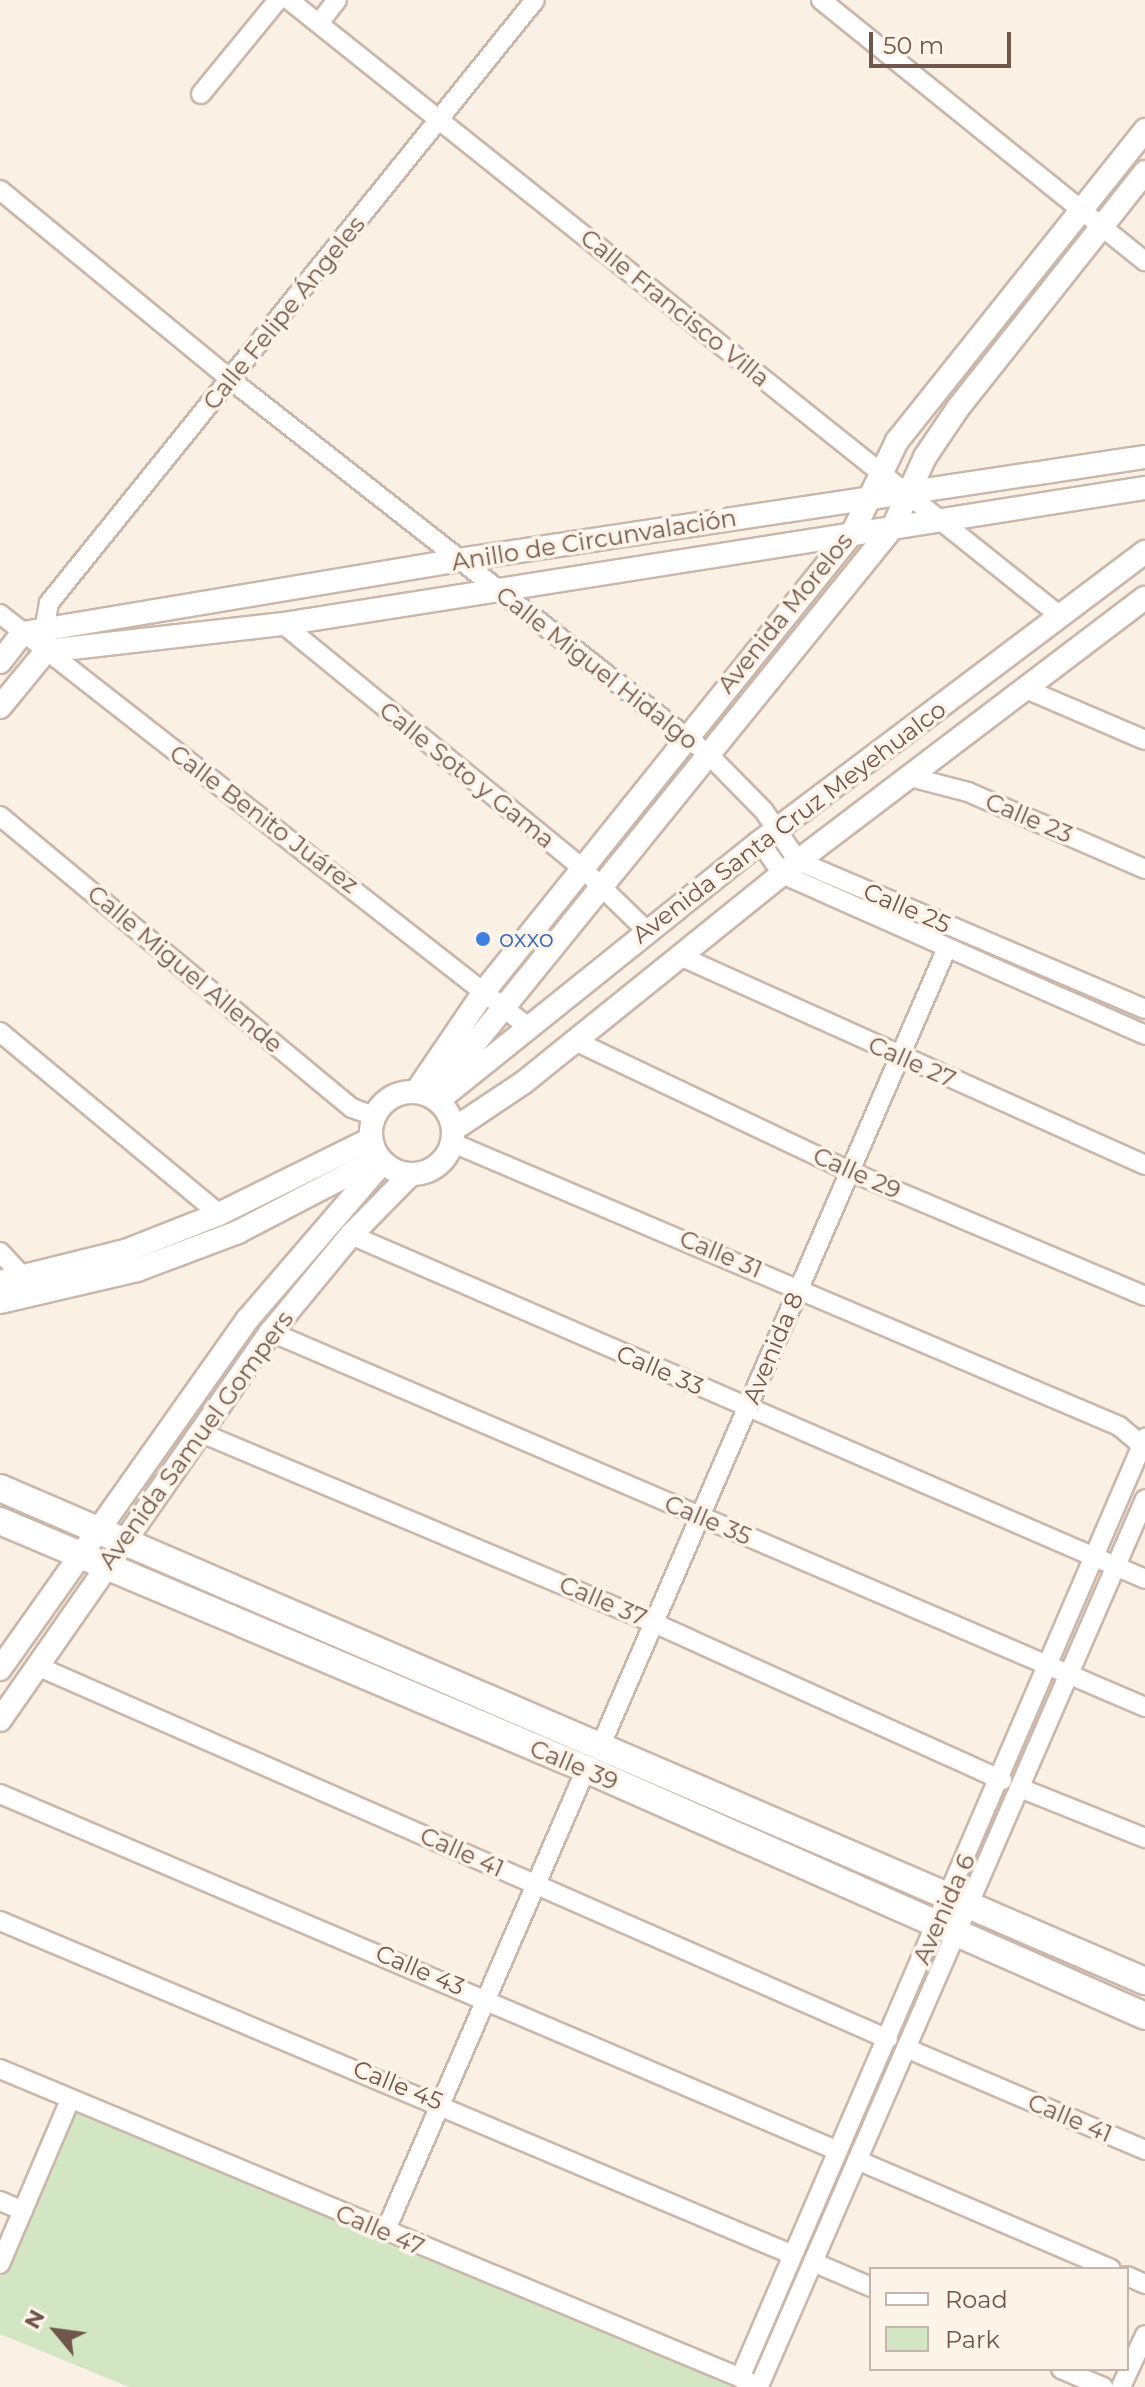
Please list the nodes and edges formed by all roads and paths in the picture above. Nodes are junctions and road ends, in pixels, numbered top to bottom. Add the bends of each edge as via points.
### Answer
1 (278, 0) edge
2 (289, 0) edge
3 (337, 0) edge
4 (535, 0) edge
5 (821, 0) edge
6 (319, 23) junction
7 (201, 94) dead end
8 (439, 119) junction
9 (1145, 130) edge
10 (1145, 172) edge
11 (0, 190) edge
12 (1082, 210) junction
13 (1103, 227) junction
14 (1145, 261) edge
15 (231, 380) junction
16 (1145, 457) edge
17 (879, 471) junction
18 (1145, 488) edge
19 (908, 494) junction
20 (868, 499) junction
21 (946, 522) junction
22 (893, 527) junction
23 (853, 532) junction
24 (1145, 552) edge
25 (459, 560) junction
26 (492, 587) junction
27 (1139, 609) edge
28 (0, 614) edge
29 (1060, 616) junction
30 (283, 624) junction
31 (38, 639) junction
32 (0, 662) edge
33 (1026, 689) junction
34 (0, 707) edge
35 (686, 736) junction
36 (1145, 740) edge
37 (709, 755) junction
38 (910, 777) junction
39 (0, 816) edge
40 (768, 836) junction
41 (790, 867) junction
42 (582, 868) junction
43 (1145, 869) edge
44 (604, 889) junction
45 (647, 931) junction
46 (947, 948) junction
47 (680, 956) junction
48 (486, 989) junction
49 (505, 1004) junction
50 (1145, 1009) edge
51 (527, 1026) junction
52 (0, 1032) edge
53 (1145, 1035) edge
54 (573, 1040) junction
55 (900, 1057) junction
56 (429, 1096) junction
57 (374, 1116) junction
58 (453, 1136) junction
59 (377, 1153) junction
60 (1145, 1165) edge
61 (849, 1171) junction
62 (410, 1175) junction
63 (219, 1214) junction
64 (351, 1235) junction
65 (0, 1252) edge
66 (24, 1278) junction
67 (0, 1282) edge
68 (799, 1287) junction
69 (1145, 1296) edge
70 (0, 1302) edge
71 (271, 1332) junction
72 (747, 1407) junction
73 (199, 1432) junction
74 (1144, 1440) edge
75 (0, 1488) edge
76 (1145, 1499) edge
77 (700, 1516) junction
78 (0, 1521) edge
79 (96, 1531) junction
80 (121, 1541) junction
81 (79, 1554) junction
82 (1095, 1556) junction
83 (105, 1566) junction
84 (1116, 1566) junction
85 (1145, 1579) edge
86 (654, 1623) junction
87 (37, 1666) junction
88 (1049, 1667) junction
89 (0, 1669) edge
90 (1069, 1676) junction
91 (1145, 1707) edge
92 (0, 1720) edge
93 (600, 1747) junction
94 (586, 1769) junction
95 (1002, 1780) junction
96 (1020, 1788) junction
97 (0, 1794) edge
98 (1145, 1838) edge
99 (535, 1884) junction
100 (959, 1901) junction
101 (0, 1921) edge
102 (946, 1930) junction
103 (1145, 1981) edge
104 (486, 1997) junction
105 (1145, 2016) edge
106 (888, 2039) junction
107 (906, 2048) junction
108 (0, 2069) edge
109 (70, 2100) junction
110 (441, 2103) junction
111 (1145, 2150) edge
112 (838, 2151) junction
113 (857, 2160) junction
114 (0, 2201) edge
115 (23, 2211) junction
116 (385, 2232) junction
117 (793, 2255) junction
118 (813, 2262) junction
119 (0, 2264) edge
120 (1106, 2267) edge
121 (869, 2286) edge
122 (1145, 2335) edge
123 (1129, 2370) edge
124 (1066, 2371) edge
125 (740, 2378) junction
126 (761, 2386) edge
127 (1103, 2387) edge

1 - 7 street
2 - 6 street, Calle Francisco Villa
3 - 6 street
4 - 8 street, Calle Felipe Ángeles
5 - 12 street
6 - 8 street, Calle Francisco Villa
8 - 15 street, Calle Felipe Ángeles
8 - 17 street, Calle Francisco Villa
9 - 12 street, Avenida Morelos
10 - 13 street, Avenida Morelos
11 - 15 street, Calle Miguel Hidalgo
12 - 13 street
12 - 17 street, Avenida Morelos via 897,441
13 - 14 street
13 - 19 street, Avenida Morelos via 958,408
15 - 25 street, Calle Miguel Hidalgo
15 - 31 street, Calle Felipe Ángeles via 49,603
16 - 19 street, Anillo de Circunvalación
17 - 19 street, Calle Francisco Villa
17 - 20 street, Avenida Morelos
18 - 21 street, Anillo de Circunvalación
19 - 20 street, Anillo de Circunvalación
19 - 21 street, Calle Francisco Villa
19 - 22 street, Avenida Morelos
20 - 23 street, Avenida Morelos
20 - 25 street, Anillo de Circunvalación
21 - 22 street, Anillo de Circunvalación
21 - 29 street, Calle Francisco Villa
22 - 23 street, Anillo de Circunvalación
22 - 37 street, Avenida Morelos
23 - 26 street, Anillo de Circunvalación
23 - 35 street, Avenida Morelos
24 - 29 street, Avenida Santa Cruz Meyehualco
25 - 26 street, Calle Miguel Hidalgo
25 - 31 street, Anillo de Circunvalación
26 - 30 street, Anillo de Circunvalación
26 - 35 street, Calle Miguel Hidalgo
27 - 33 street, Avenida Santa Cruz Meyehualco
28 - 31 street, Calle Benito Juárez
29 - 40 street, Avenida Santa Cruz Meyehualco
30 - 31 street, Anillo de Circunvalación
30 - 42 street, Calle Soto y Gama
31 - 32 street, Calle Felipe Ángeles
31 - 34 street, Calle Felipe Ángeles
31 - 48 street, Calle Benito Juárez
33 - 36 street
33 - 38 street, Avenida Santa Cruz Meyehualco
35 - 37 street, Calle Miguel Hidalgo
35 - 42 street, Avenida Morelos
37 - 40 street via 764,811
37 - 44 street, Avenida Morelos
38 - 41 street, Avenida Santa Cruz Meyehualco
38 - 43 street, Calle 23 via 968,792
39 - 57 street, Calle Miguel Allende via 352,1108
40 - 41 street
40 - 45 street, Avenida Santa Cruz Meyehualco
41 - 46 street, Calle 25
41 - 47 street, Avenida Santa Cruz Meyehualco
41 - 50 street, Calle 25
42 - 44 street, Calle Soto y Gama
42 - 48 street, Avenida Morelos
44 - 45 street, Calle Soto y Gama
44 - 49 street, Avenida Morelos
45 - 51 street, Avenida Santa Cruz Meyehualco
46 - 53 street, Calle 25
46 - 55 street, Avenida 8
47 - 54 street, Avenida Santa Cruz Meyehualco
47 - 55 street, Calle 27
48 - 49 street, Calle Benito Juárez
48 - 56 street, Avenida Morelos
49 - 51 street, Calle Benito Juárez
49 - 56 street, Avenida Morelos
51 - 56 street, Avenida Santa Cruz Meyehualco
52 - 63 street
54 - 58 street, Avenida Santa Cruz Meyehualco
54 - 61 street, Calle 29
55 - 60 street, Calle 27
55 - 61 street, Avenida 8
56 - 57 street via 399,1094
56 - 58 street
57 - 59 street
58 - 62 street via 444,1160 429,1172
58 - 68 street, Calle 31
59 - 62 street
59 - 63 street
59 - 70 street via 238,1232 137,1270
59 - 79 street, Avenida Samuel Gompers via 247,1320
61 - 68 street, Avenida 8
61 - 69 street, Calle 29
62 - 64 street, Avenida Samuel Gompers
63 - 66 street via 128,1250
64 - 71 street, Avenida Samuel Gompers
64 - 72 street, Calle 33
65 - 66 street
66 - 67 street
68 - 72 street, Avenida 8
68 - 74 street, Calle 31
71 - 73 street, Avenida Samuel Gompers
71 - 77 street, Calle 35
72 - 77 street, Avenida 8
72 - 82 street, Calle 33
73 - 80 street, Avenida Samuel Gompers
73 - 86 street, Calle 37
74 - 82 street, Avenida 6
75 - 79 main road, Calle 39
76 - 84 street, Avenida 6
77 - 86 street, Avenida 8
77 - 88 street, Calle 35
78 - 81 main road, Calle 39
79 - 80 main road, Calle 39
79 - 81 street, Avenida Samuel Gompers
80 - 83 street, Avenida Samuel Gompers
80 - 93 main road, Calle 39
81 - 83 main road, Calle 39
81 - 89 street, Avenida Samuel Gompers
82 - 84 street, Calle 33
82 - 88 street, Avenida 6
83 - 87 street, Avenida Samuel Gompers
83 - 94 main road, Calle 39
84 - 85 street, Calle 33
84 - 90 street, Avenida 6
86 - 93 street, Avenida 8
86 - 95 street, Calle 37
87 - 92 street, Avenida Samuel Gompers
87 - 99 street, Calle 41
88 - 90 street, Calle 35
88 - 95 street, Avenida 6
90 - 91 street, Calle 35
90 - 96 street, Avenida 6
93 - 100 main road, Calle 39
94 - 99 street
94 - 102 main road, Calle 39
95 - 100 street, Avenida 6
96 - 98 street
96 - 100 street, Avenida 6
97 - 104 street, Calle 43
99 - 104 street
99 - 106 street, Calle 41
100 - 102 street, Avenida 6
100 - 103 main road, Calle 39
101 - 110 street, Calle 45
102 - 105 main road, Calle 39
102 - 106 street, Avenida 6
102 - 107 street, Avenida 6
104 - 110 street
104 - 112 street, Calle 43
106 - 112 street, Avenida 6
107 - 111 street, Calle 41
107 - 113 street, Avenida 6
108 - 109 street, Calle 47
109 - 115 street
109 - 116 street, Calle 47
110 - 116 street
110 - 117 street, Calle 45
112 - 117 street, Avenida 6
113 - 118 street, Avenida 6
113 - 120 street
114 - 115 street
115 - 119 street
116 - 125 street, Calle 47
117 - 125 street, Avenida 6
118 - 121 street
118 - 126 street, Avenida 6
122 - 123 street
124 - 127 street
125 - 126 street, Calle 47

